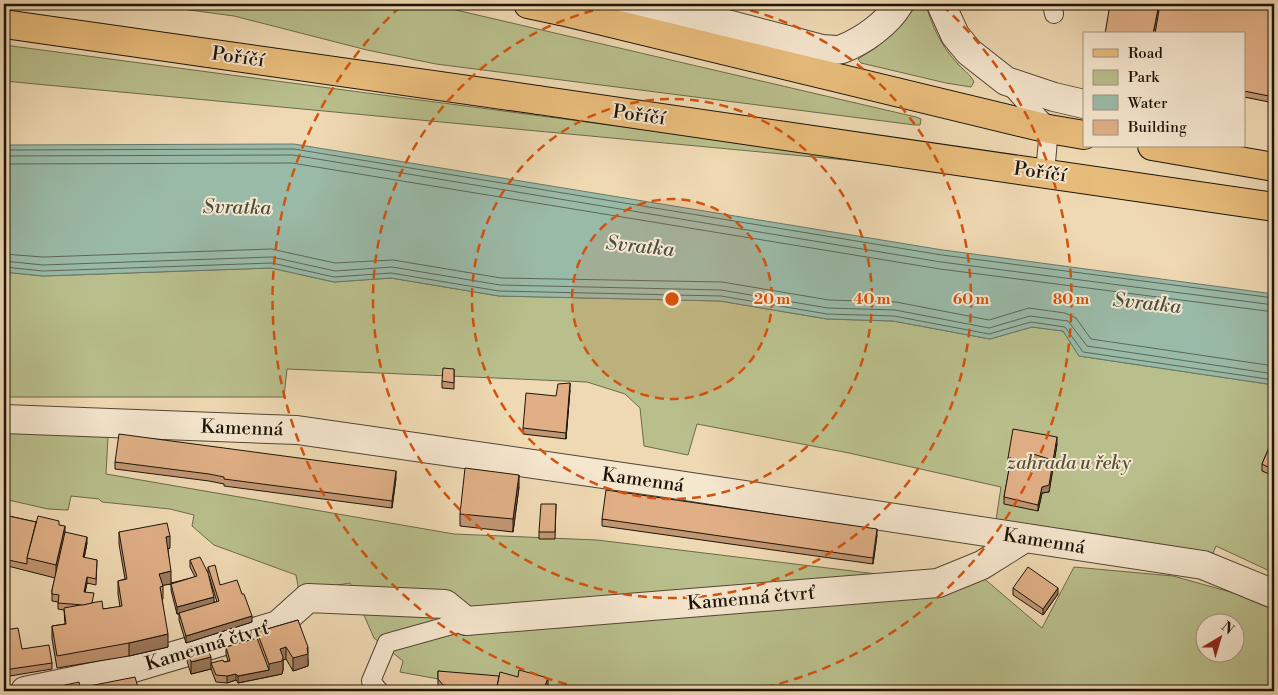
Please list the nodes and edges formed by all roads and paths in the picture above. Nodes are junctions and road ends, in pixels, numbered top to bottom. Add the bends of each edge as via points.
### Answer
1 (528, 4) edge
2 (898, 4) edge
3 (941, 4) edge
4 (561, 11) junction
5 (4, 20) edge
6 (4, 24) edge
7 (33, 28) junction
8 (1006, 80) junction
9 (1083, 104) edge
10 (1049, 129) junction
11 (1083, 135) edge
12 (1165, 148) edge
13 (1243, 148) edge
14 (1274, 165) edge
15 (1045, 173) junction
16 (1274, 207) edge
17 (4, 419) edge
18 (1025, 538) junction
19 (1274, 594) edge
20 (466, 621) junction
21 (25, 691) edge
22 (379, 691) edge

1 - 4 main road
2 - 4 street via 884,22 841,50 822,49 681,12
3 - 8 street via 955,35 969,52
4 - 10 main road
5 - 7 main road
6 - 7 main road, Poříčí
7 - 15 main road, Poříčí
8 - 9 street
8 - 10 lane
10 - 11 main road
10 - 15 lane
12 - 14 main road
13 - 14 street
15 - 16 main road, Poříčí
17 - 18 street, Kamenná via 297,430
18 - 19 street, Kamenná via 1203,565
18 - 20 street, Kamenná čtvrť via 982,565 938,583
20 - 21 street, Kamenná čtvrť via 445,604 308,598 278,625 126,670
20 - 22 lane, Kamenná čtvrť via 387,643 371,681

